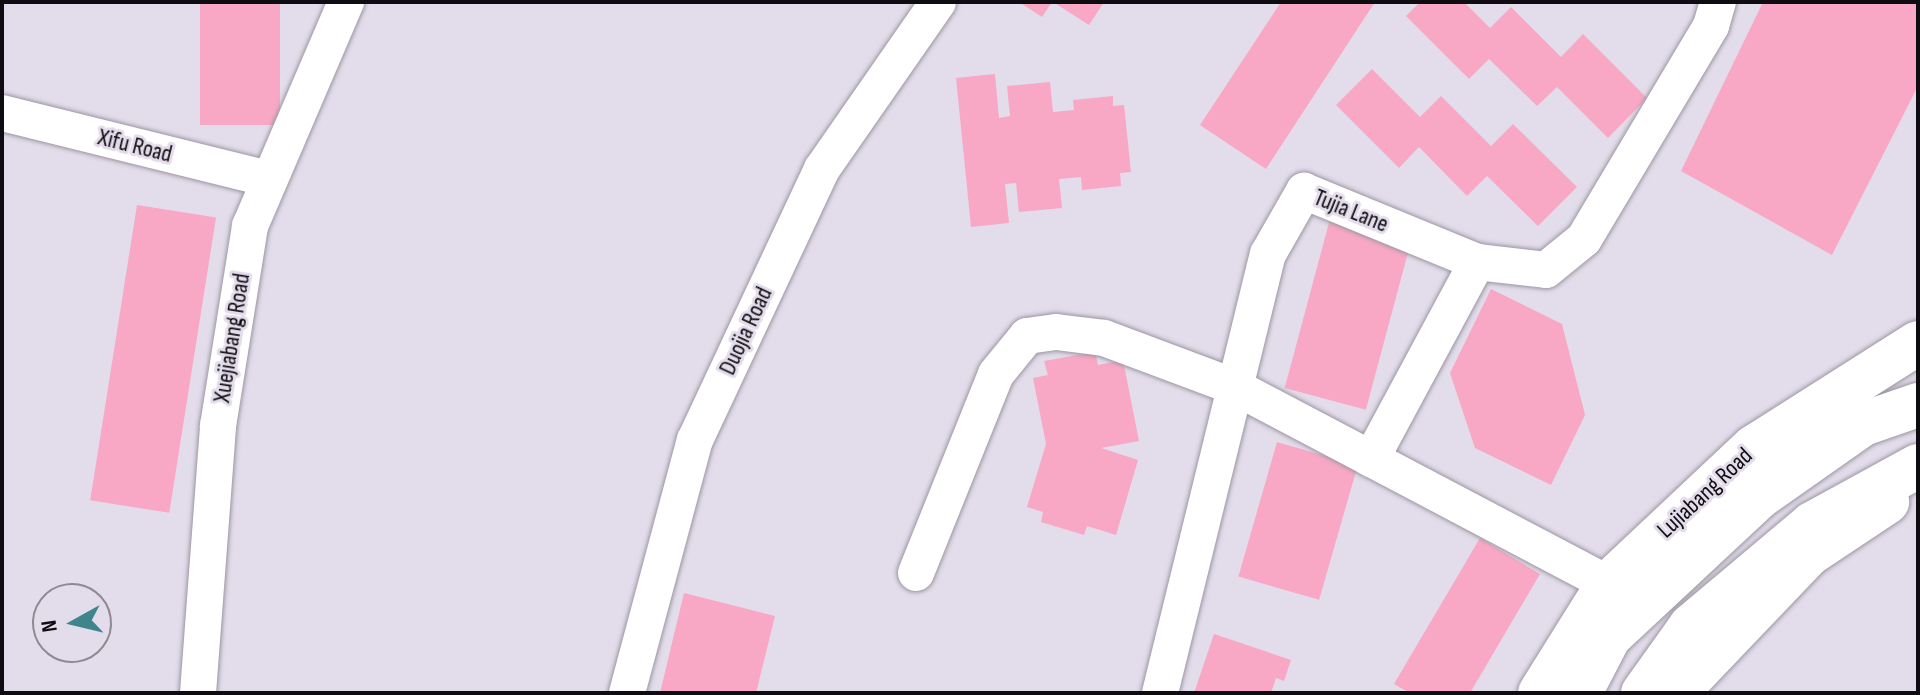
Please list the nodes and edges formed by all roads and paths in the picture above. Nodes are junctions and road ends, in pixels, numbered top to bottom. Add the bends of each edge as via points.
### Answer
1 (346, 2) edge
2 (938, 2) edge
3 (1718, 2) edge
4 (2, 113) edge
5 (269, 179) junction
6 (1477, 262) junction
7 (1918, 343) edge
8 (1235, 387) junction
9 (1918, 405) edge
10 (1371, 459) junction
11 (1918, 466) edge
12 (1918, 482) edge
13 (916, 573) dead end
14 (1608, 584) junction
15 (198, 693) edge
16 (627, 693) edge
17 (1160, 693) edge
18 (1540, 693) edge
19 (1580, 693) edge
20 (1643, 693) edge
21 (1676, 693) edge

1 - 5 street, Xuejiabang Road
2 - 16 street, Duojia Road via 822,169 695,440
3 - 6 street, Tujia Lane via 1711,26 1584,239 1546,270
4 - 5 street, Xifu Road
5 - 15 street, Xuejiabang Road via 250,226 218,426
6 - 8 street, Tujia Lane via 1304,191 1268,254
6 - 10 street
7 - 14 main road, Lujiabang Road via 1754,447
8 - 10 street
8 - 13 street via 1104,338 1027,336 996,374
8 - 17 street, Tujia Lane
9 - 19 main road via 1863,424 1759,497 1609,637
10 - 14 street
11 - 20 main road via 1812,524 1691,626
12 - 21 main road via 1809,554
14 - 18 main road, Lujiabang Road

